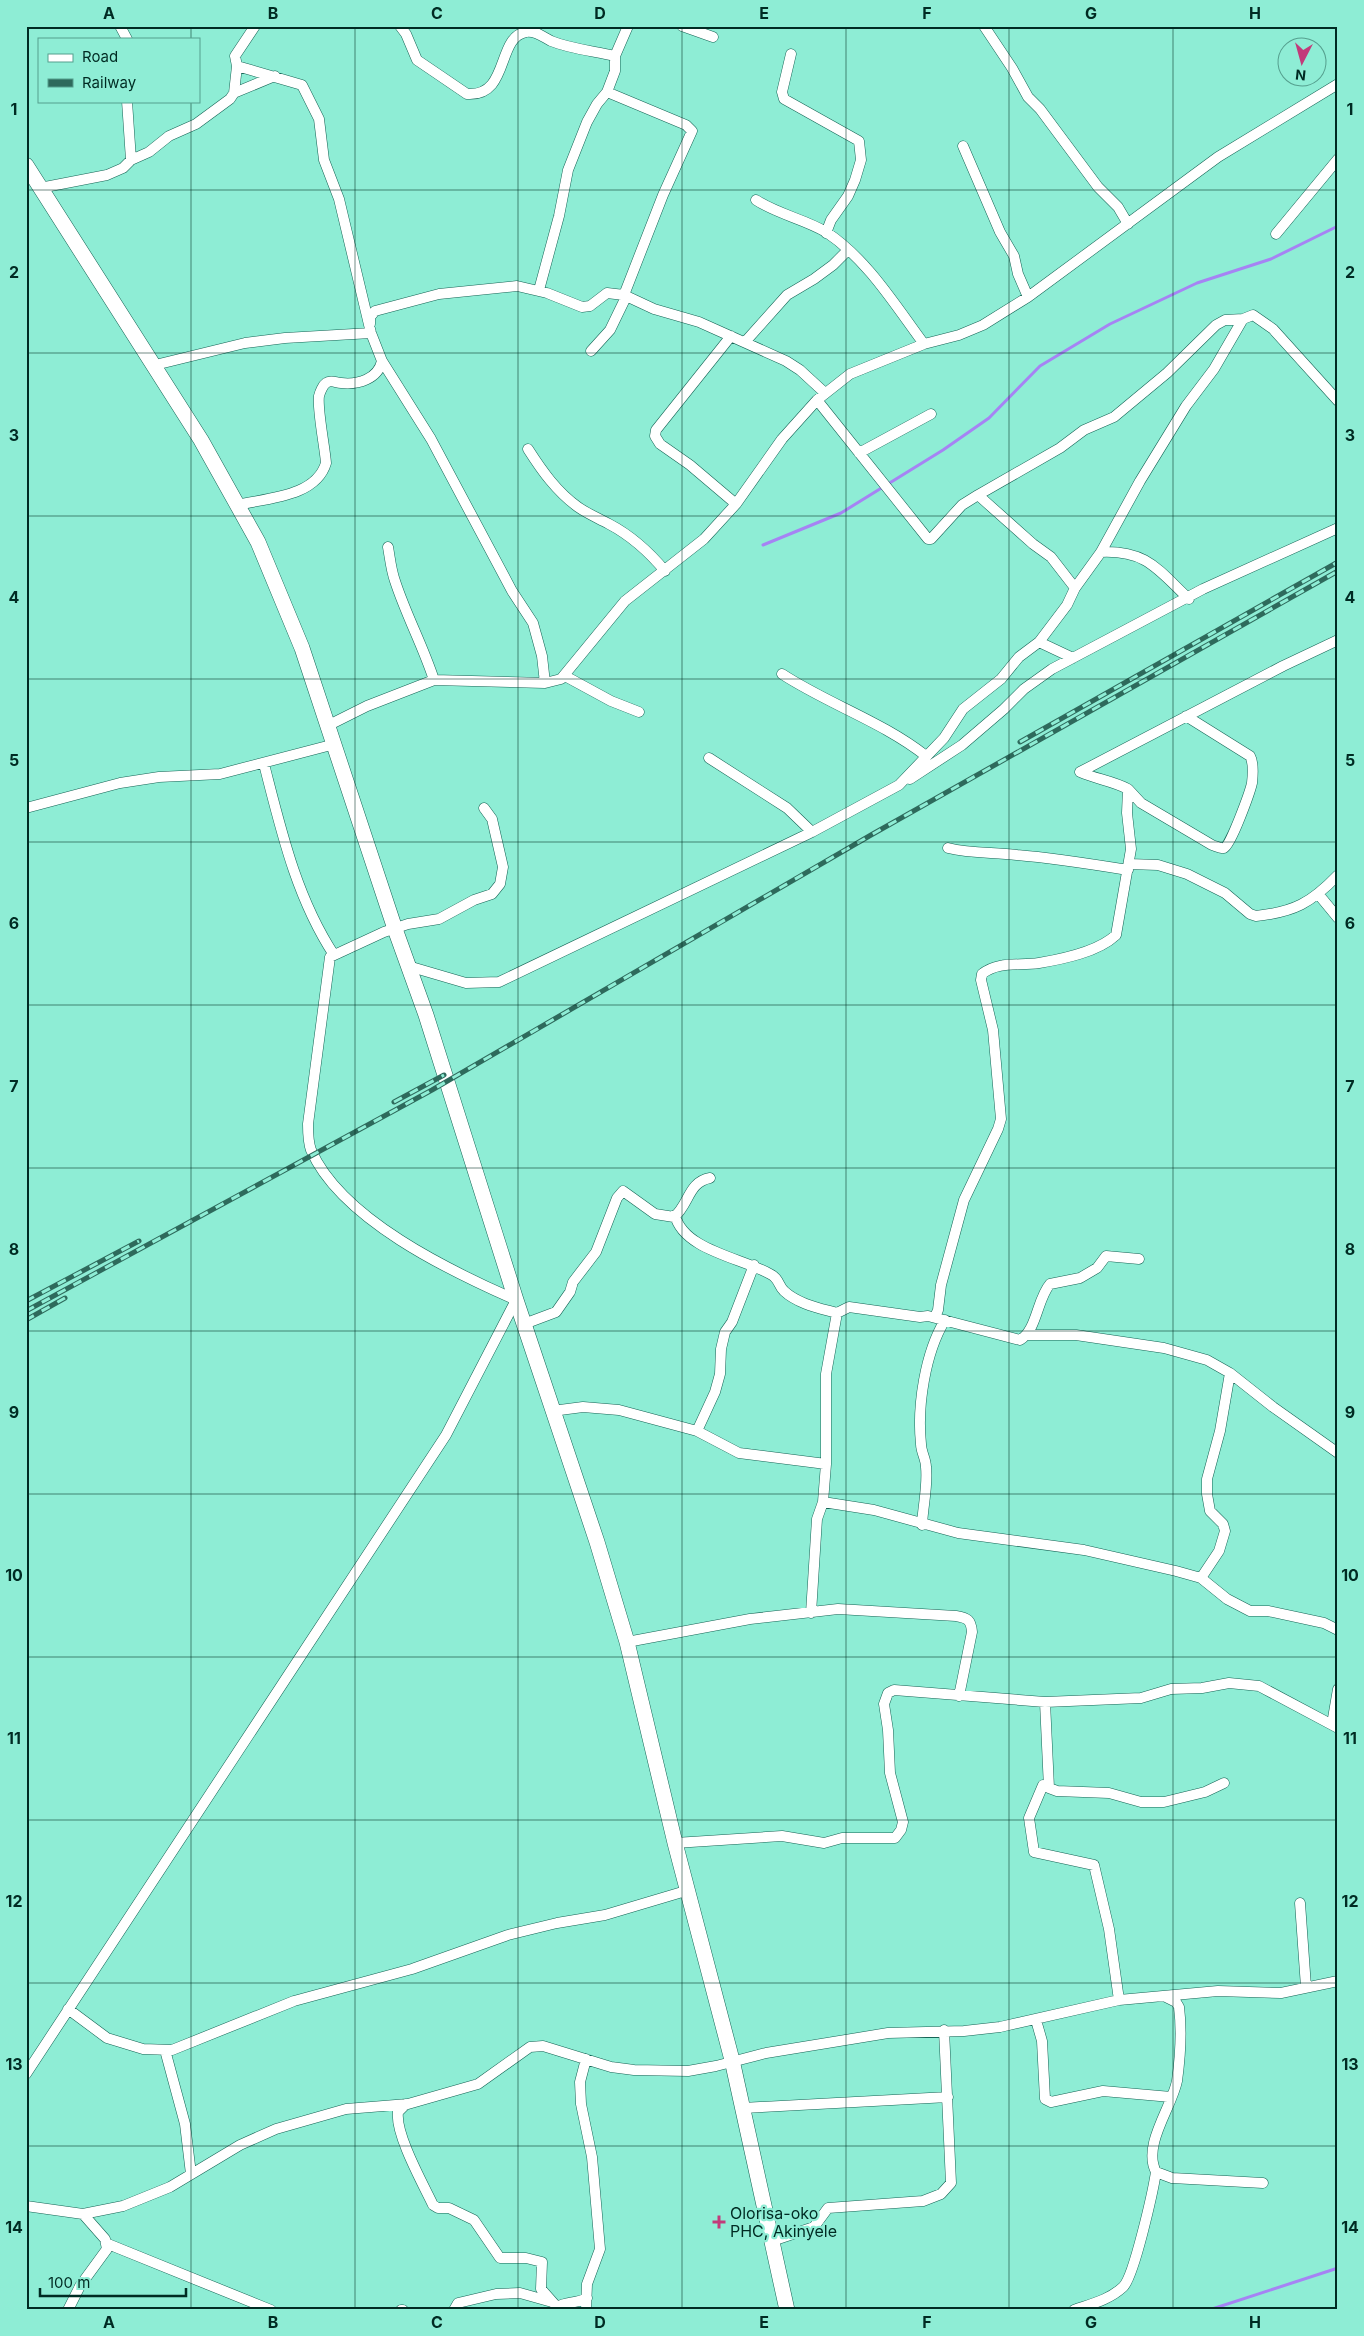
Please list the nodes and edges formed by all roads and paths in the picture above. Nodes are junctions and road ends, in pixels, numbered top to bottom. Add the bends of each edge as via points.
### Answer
1 (120, 26) edge
2 (255, 26) edge
3 (400, 26) edge
4 (628, 26) edge
5 (682, 26) edge
6 (984, 26) edge
7 (713, 37) dead end
8 (126, 38) edge
9 (792, 54) dead end
10 (615, 56) junction
11 (237, 66) junction
12 (275, 76) junction
13 (1338, 84) edge
14 (606, 92) junction
15 (234, 93) junction
16 (127, 102) edge
17 (963, 146) dead end
18 (1338, 159) edge
19 (132, 160) junction
20 (26, 165) edge
21 (40, 188) junction
22 (756, 200) dead end
23 (1128, 224) junction
24 (826, 233) junction
25 (1276, 234) dead end
26 (848, 250) junction
27 (539, 290) junction
28 (625, 296) junction
29 (1028, 297) junction
30 (1243, 319) junction
31 (371, 333) junction
32 (731, 336) junction
33 (745, 342) junction
34 (924, 344) junction
35 (591, 351) dead end
36 (382, 361) junction
37 (155, 365) junction
38 (821, 396) junction
39 (1338, 401) edge
40 (931, 414) dead end
41 (528, 449) dead end
42 (860, 453) junction
43 (978, 495) junction
44 (736, 504) junction
45 (237, 505) junction
46 (1338, 528) edge
47 (388, 547) dead end
48 (1102, 552) junction
49 (665, 571) junction
50 (1074, 588) junction
51 (1189, 599) junction
52 (1338, 640) edge
53 (1039, 642) junction
54 (1073, 658) junction
55 (782, 674) dead end
56 (565, 676) junction
57 (434, 680) junction
58 (545, 683) junction
59 (639, 712) dead end
60 (1186, 716) junction
61 (329, 725) junction
62 (335, 744) junction
63 (926, 756) junction
64 (709, 758) dead end
65 (264, 764) junction
66 (899, 785) junction
67 (1128, 789) junction
68 (26, 808) edge
69 (484, 808) dead end
70 (812, 832) junction
71 (948, 848) dead end
72 (1128, 867) junction
73 (1338, 876) edge
74 (1319, 895) junction
75 (1338, 918) edge
76 (395, 929) junction
77 (334, 955) junction
78 (408, 966) junction
79 (710, 1178) dead end
80 (675, 1215) junction
81 (1139, 1259) dead end
82 (754, 1265) junction
83 (516, 1300) junction
84 (837, 1313) junction
85 (940, 1319) junction
86 (524, 1324) junction
87 (1026, 1334) junction
88 (1230, 1373) junction
89 (552, 1411) junction
90 (697, 1431) junction
91 (1338, 1453) edge
92 (826, 1464) junction
93 (823, 1502) junction
94 (922, 1525) junction
95 (1201, 1578) junction
96 (811, 1613) junction
97 (1338, 1630) edge
98 (626, 1642) junction
99 (1338, 1689) edge
100 (959, 1696) junction
101 (1045, 1702) junction
102 (1335, 1726) edge
103 (1224, 1783) dead end
104 (1043, 1785) dead end
105 (675, 1843) junction
106 (689, 1890) junction
107 (1300, 1903) dead end
108 (1338, 1981) edge
109 (1306, 1987) junction
110 (1161, 1995) junction
111 (1118, 2000) junction
112 (68, 2009) junction
113 (1036, 2020) junction
114 (944, 2030) junction
115 (165, 2050) junction
116 (586, 2059) junction
117 (732, 2060) junction
118 (26, 2074) edge
119 (948, 2096) junction
120 (1171, 2097) junction
121 (406, 2104) junction
122 (743, 2108) junction
123 (1156, 2172) junction
124 (192, 2174) junction
125 (1262, 2183) dead end
126 (26, 2206) edge
127 (83, 2214) junction
128 (772, 2241) junction
129 (108, 2244) junction
130 (587, 2298) junction
131 (553, 2302) junction
132 (68, 2310) edge
133 (271, 2310) edge
134 (454, 2310) edge
135 (586, 2310) edge
136 (787, 2310) edge
137 (1074, 2310) edge

1 - 8 street
2 - 11 street via 235,56
3 - 10 street via 417,60 466,94 475,94 494,83 519,34 527,32 560,44
4 - 10 street
5 - 7 street
6 - 23 street via 1030,100 1098,187 1118,207
9 - 24 street via 782,92 784,99 839,131 852,135 859,141 862,152 848,196
10 - 14 street via 615,71
11 - 12 street
11 - 15 street
12 - 15 street
12 - 31 street via 302,85 319,119 324,160 339,199
13 - 23 street via 1218,157
14 - 27 street via 587,122 568,170
14 - 28 street via 686,125 692,131 663,195
15 - 19 street via 226,103 196,124 169,136
16 - 19 street
17 - 29 street via 1000,232 1014,256
18 - 25 street
19 - 21 street via 107,175
20 - 21 main road
21 - 37 main road
22 - 24 street
23 - 29 street
24 - 26 street
26 - 33 street via 814,279 786,295
26 - 34 street via 874,276
27 - 28 street via 582,307 590,306 607,293
27 - 31 street via 517,286 439,294 375,311 370,317
28 - 32 street
28 - 35 street via 610,330
29 - 34 street via 959,336
30 - 39 street via 1253,315 1273,329
30 - 43 street via 1225,320 1216,325 1167,373 1114,416 1084,430 1060,448
30 - 48 street via 1140,481
31 - 36 street
31 - 37 street via 245,343
32 - 33 street
32 - 44 street via 656,430 655,436 660,444
33 - 38 street via 786,360 800,370
34 - 38 street via 850,374
36 - 45 street via 374,376 354,383 327,382 323,386 319,403 326,463 312,485
36 - 58 street via 431,439 512,591 533,623
37 - 45 main road
38 - 42 street
38 - 44 street via 782,439
40 - 42 street
41 - 49 street via 563,495 589,515 632,540
42 - 43 street via 930,540 962,505
43 - 50 street via 1051,557
44 - 49 street via 704,539
45 - 61 main road via 276,582
46 - 51 street via 1203,589
47 - 57 street via 394,579
48 - 50 street
48 - 51 street via 1123,551 1146,560
49 - 56 street via 625,601
50 - 53 street via 1067,605
51 - 54 street
52 - 60 street
53 - 54 street
53 - 63 street via 1020,657 1001,679 963,709 944,738
54 - 66 street via 1024,688 1004,710 962,744
55 - 63 street via 906,740
56 - 58 street
56 - 59 street
57 - 58 street
57 - 61 street
60 - 67 street via 1080,772
60 - 67 street via 1253,761 1252,784 1227,845 1220,848 1212,845 1141,803
61 - 62 main road
62 - 65 street
62 - 76 main road
63 - 66 street
64 - 70 street via 787,808
65 - 68 street via 220,774 120,783
65 - 77 street via 286,850 320,933
66 - 70 street
67 - 72 street via 1131,849
69 - 76 street via 492,819 503,867 504,874 496,890 439,918
70 - 78 street via 499,982 466,983
71 - 72 street via 976,854 1014,854
72 - 74 street via 1158,865 1188,874 1225,893 1243,910 1256,916 1306,904
72 - 85 street via 1116,935 1109,941 1079,953 1038,963 990,967 982,974 993,1030 1001,1119 964,1200 941,1285
73 - 74 street
74 - 75 street
76 - 77 street
76 - 78 main road
77 - 83 street via 326,968 308,1124 310,1148 320,1168 373,1221 457,1274
78 - 83 main road
79 - 80 street via 701,1179 692,1188
80 - 82 street via 679,1227 697,1243
80 - 86 street via 655,1214 624,1191 617,1198 596,1252 556,1312
81 - 87 street via 1106,1256 1098,1268 1080,1278 1050,1284
82 - 84 street via 775,1276 792,1296
82 - 90 street via 725,1332 715,1392
83 - 86 main road
83 - 112 street via 446,1435
84 - 85 street via 849,1307
84 - 92 street via 826,1374
85 - 87 street via 1020,1340
85 - 94 street via 921,1396 921,1447 927,1487
86 - 89 main road
87 - 88 street via 1076,1334 1164,1348 1207,1360
88 - 91 street
88 - 95 street via 1206,1494 1210,1511 1225,1530 1217,1555
89 - 90 street via 583,1407 619,1410
89 - 98 main road via 597,1542
90 - 92 street via 739,1454
92 - 93 street
93 - 94 street via 874,1510
93 - 96 street via 818,1519
94 - 95 street via 958,1534 1084,1550
95 - 97 street via 1250,1612 1268,1611 1324,1623
96 - 98 street via 750,1619
96 - 100 street via 870,1609 968,1618 972,1632
98 - 105 main road
99 - 102 street
100 - 101 street
100 - 105 street via 903,1689 888,1693 885,1699 890,1773 903,1822 895,1838 842,1838 824,1843 782,1836
101 - 102 street via 1141,1698 1170,1689 1247,1684 1259,1686
101 - 103 street via 1049,1788 1109,1793 1141,1802 1164,1802 1212,1790
104 - 111 street via 1029,1818 1034,1852 1094,1865 1109,1929
105 - 106 main road
106 - 115 street via 605,1915 508,1935 412,1969 294,2001
106 - 117 main road
107 - 109 street
108 - 109 street
109 - 110 street via 1281,1993 1218,1991
110 - 111 street
110 - 120 street via 1176,2002 1179,2011 1176,2081
111 - 113 street
112 - 115 street via 107,2038 144,2049
112 - 118 street
113 - 114 street via 1000,2027
113 - 120 street via 1042,2041 1044,2099 1051,2102 1102,2091
114 - 117 street via 888,2033
114 - 119 street
115 - 124 street via 184,2124
116 - 117 street via 634,2070 688,2071
116 - 121 street via 542,2046 530,2047 478,2084
116 - 130 street via 580,2082 581,2104 592,2157 600,2249 587,2284
117 - 122 main road
119 - 122 street
119 - 128 street via 951,2183 941,2194 923,2201 828,2208 814,2227
120 - 123 street via 1154,2146 1152,2162
121 - 124 street via 346,2109 276,2129 240,2145
121 - 131 street via 398,2112 398,2122 411,2163 433,2205 449,2208 474,2220 500,2258 542,2262 542,2289
122 - 128 main road
123 - 125 street via 1172,2178
123 - 137 street via 1149,2209 1124,2286 1106,2299
124 - 127 street via 124,2206
126 - 127 street
127 - 129 street
128 - 136 main road
129 - 132 street
129 - 133 street
130 - 131 street via 577,2303 565,2302 558,2307
130 - 135 street
131 - 134 street via 530,2294 496,2294 458,2303

